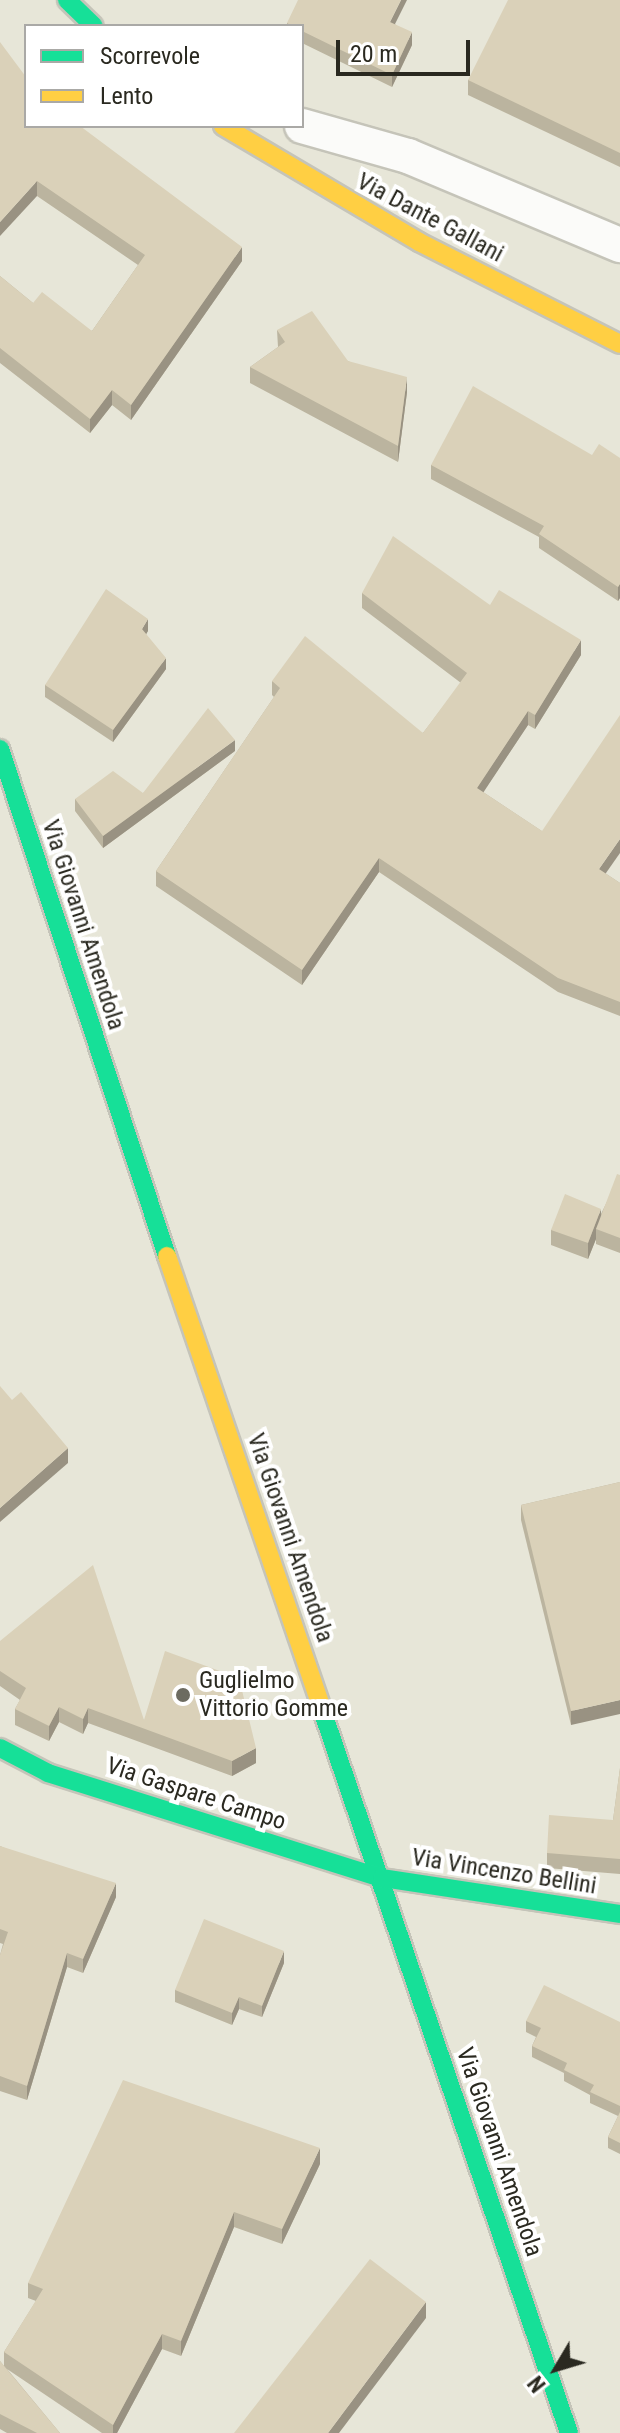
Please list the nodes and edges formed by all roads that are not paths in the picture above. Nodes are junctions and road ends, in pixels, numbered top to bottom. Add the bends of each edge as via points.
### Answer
1 (67, 0) edge
2 (92, 24) edge
3 (304, 127) edge
4 (229, 128) edge
5 (620, 245) edge
6 (620, 344) edge
7 (0, 749) edge
8 (0, 1748) edge
9 (382, 1878) junction
10 (620, 1914) edge
11 (569, 2433) edge

1 - 2 main road
3 - 5 street via 408,156
4 - 6 main road, Via Dante Gallani via 419,242
7 - 9 main road, Via Giovanni Amendola via 160,1236
8 - 9 main road, Via Gaspare Campo via 48,1773
9 - 10 main road, Via Vincenzo Bellini
9 - 11 main road, Via Giovanni Amendola

